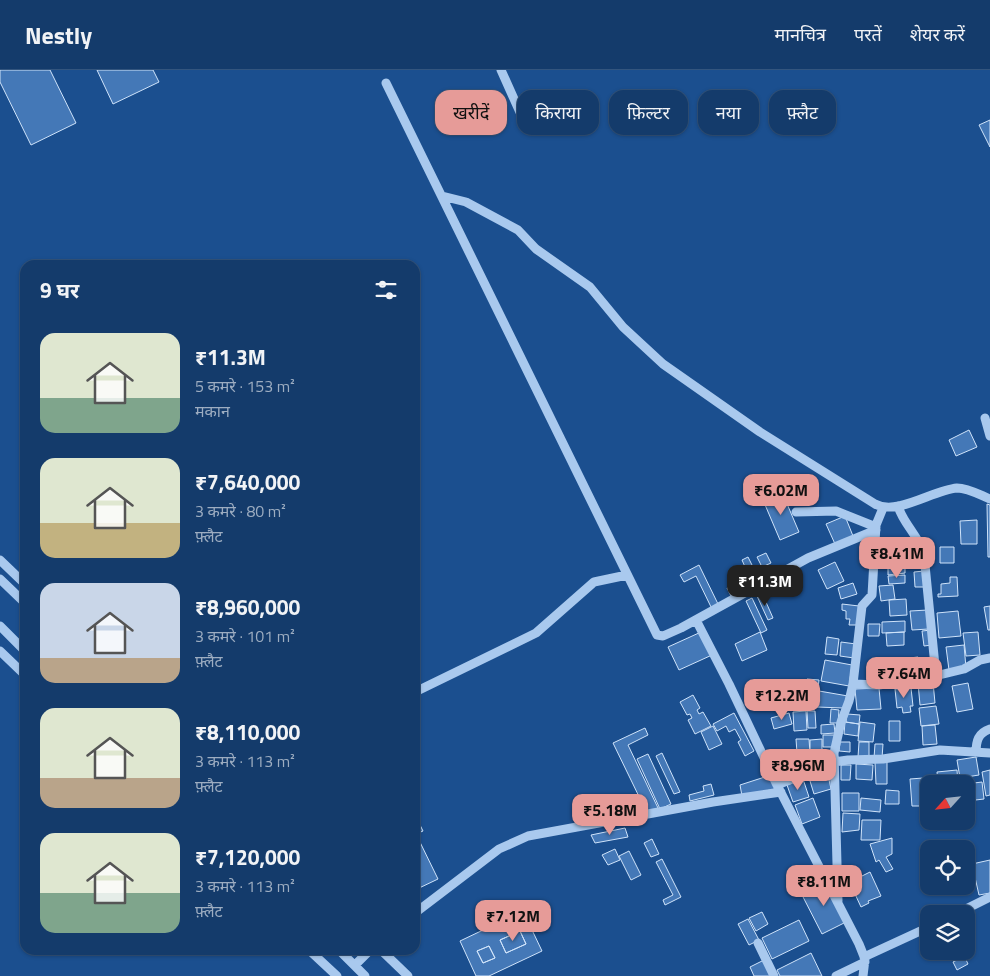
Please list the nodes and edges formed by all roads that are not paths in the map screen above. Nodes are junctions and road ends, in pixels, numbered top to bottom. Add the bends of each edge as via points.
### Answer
1 (501, 70) edge
2 (386, 83) dead end
3 (517, 105) edge
4 (442, 196) junction
5 (985, 418) dead end
6 (990, 436) edge
7 (990, 499) edge
8 (898, 506) junction
9 (883, 508) junction
10 (796, 512) dead end
11 (876, 528) junction
12 (0, 560) edge
13 (627, 575) junction
14 (0, 579) edge
15 (20, 579) edge
16 (20, 598) edge
17 (696, 620) junction
18 (0, 626) edge
19 (20, 645) edge
20 (0, 651) edge
21 (990, 658) edge
22 (20, 670) edge
23 (936, 676) junction
24 (854, 684) junction
25 (420, 690) edge
26 (990, 729) edge
27 (976, 753) junction
28 (990, 753) edge
29 (834, 762) junction
30 (779, 789) junction
31 (990, 897) edge
32 (838, 901) junction
33 (974, 905) edge
34 (420, 909) edge
35 (920, 931) edge
36 (758, 943) dead end
37 (314, 955) edge
38 (344, 955) edge
39 (365, 955) edge
40 (386, 955) edge
41 (864, 959) junction
42 (354, 965) junction
43 (337, 976) edge
44 (366, 976) edge
45 (408, 976) edge
46 (774, 976) edge
47 (836, 976) edge
48 (863, 976) edge

1 - 3 street
2 - 4 street
4 - 9 street via 466,202 518,230 536,249 587,283 624,328 663,364 760,432
4 - 13 street
5 - 6 street
7 - 8 street via 958,488
8 - 9 street
8 - 23 street via 924,555
9 - 11 street
10 - 11 street via 836,511
11 - 17 street via 808,558
11 - 24 street via 872,592 862,606
12 - 15 street
13 - 17 street via 658,636 667,635
13 - 25 street via 594,582 536,633
14 - 16 street
17 - 30 street
18 - 19 street
20 - 22 street
21 - 23 street
23 - 24 street via 892,683
24 - 29 street via 840,722
26 - 27 street via 977,739
27 - 28 street
27 - 29 street via 928,750 883,759
29 - 30 street
29 - 32 street
30 - 32 street
30 - 34 street via 528,836 499,849
31 - 33 street
32 - 41 street
35 - 41 street
36 - 46 street
37 - 43 street
38 - 42 street
39 - 42 street
40 - 45 street
41 - 47 street
41 - 48 street
42 - 44 street

